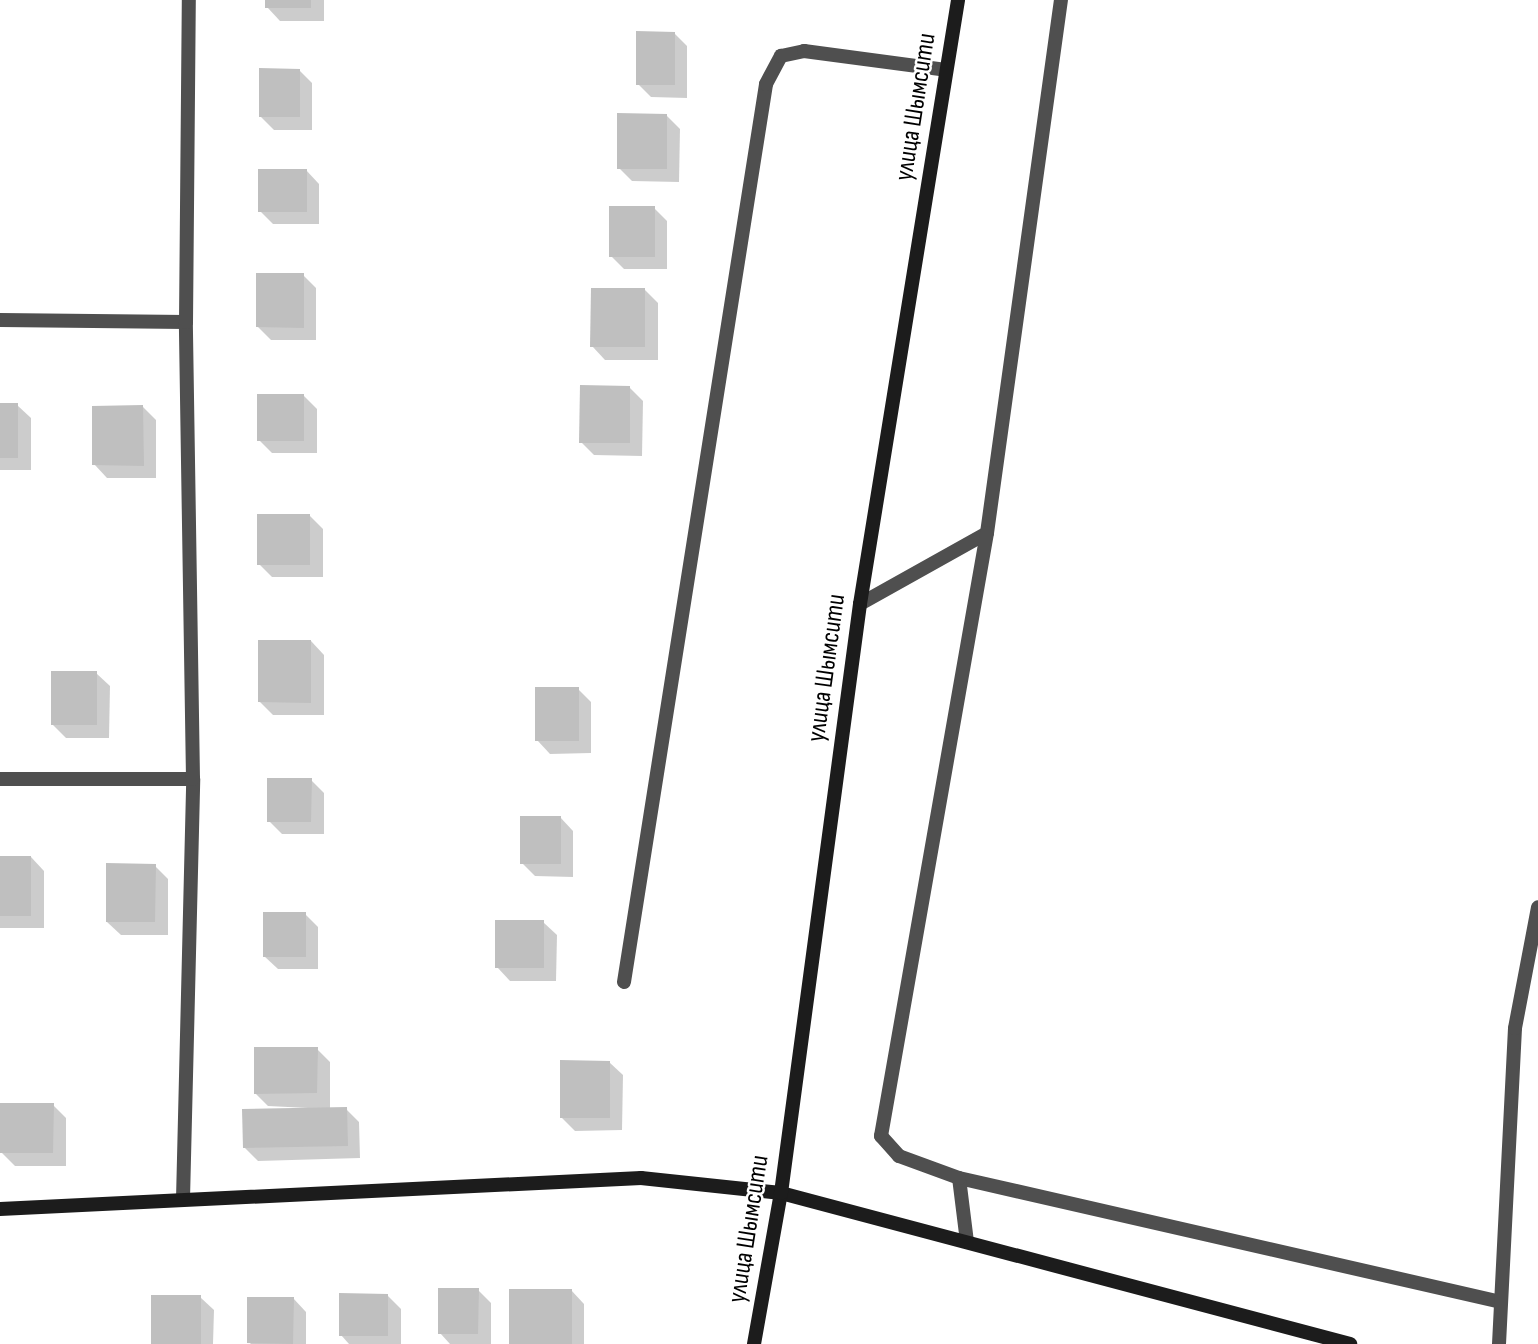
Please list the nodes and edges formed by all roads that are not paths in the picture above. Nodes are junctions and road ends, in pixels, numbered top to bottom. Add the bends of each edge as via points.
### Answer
1 (188, 0) edge
2 (958, 0) edge
3 (1061, 0) edge
4 (946, 70) junction
5 (0, 320) edge
6 (186, 321) junction
7 (987, 533) junction
8 (860, 604) junction
9 (0, 779) edge
10 (193, 779) junction
11 (1538, 907) edge
12 (624, 982) dead end
13 (959, 1178) junction
14 (780, 1193) junction
15 (183, 1199) junction
16 (0, 1209) edge
17 (967, 1242) junction
18 (1501, 1302) junction
19 (754, 1344) edge
20 (1350, 1344) edge
21 (1499, 1344) edge

1 - 6 street
2 - 4 street, улица Шымсити
3 - 7 street
4 - 8 street, улица Шымсити
4 - 12 street via 804,51 781,56 766,84
5 - 6 street
6 - 10 street
7 - 8 street
7 - 13 street via 881,1136 899,1156
8 - 14 street, улица Шымсити
9 - 10 street
10 - 15 street
11 - 18 street via 1515,1028
13 - 17 street
13 - 18 street
14 - 15 street via 641,1178
14 - 17 street
14 - 19 street, улица Шымсити
15 - 16 street
17 - 20 street
18 - 21 street

